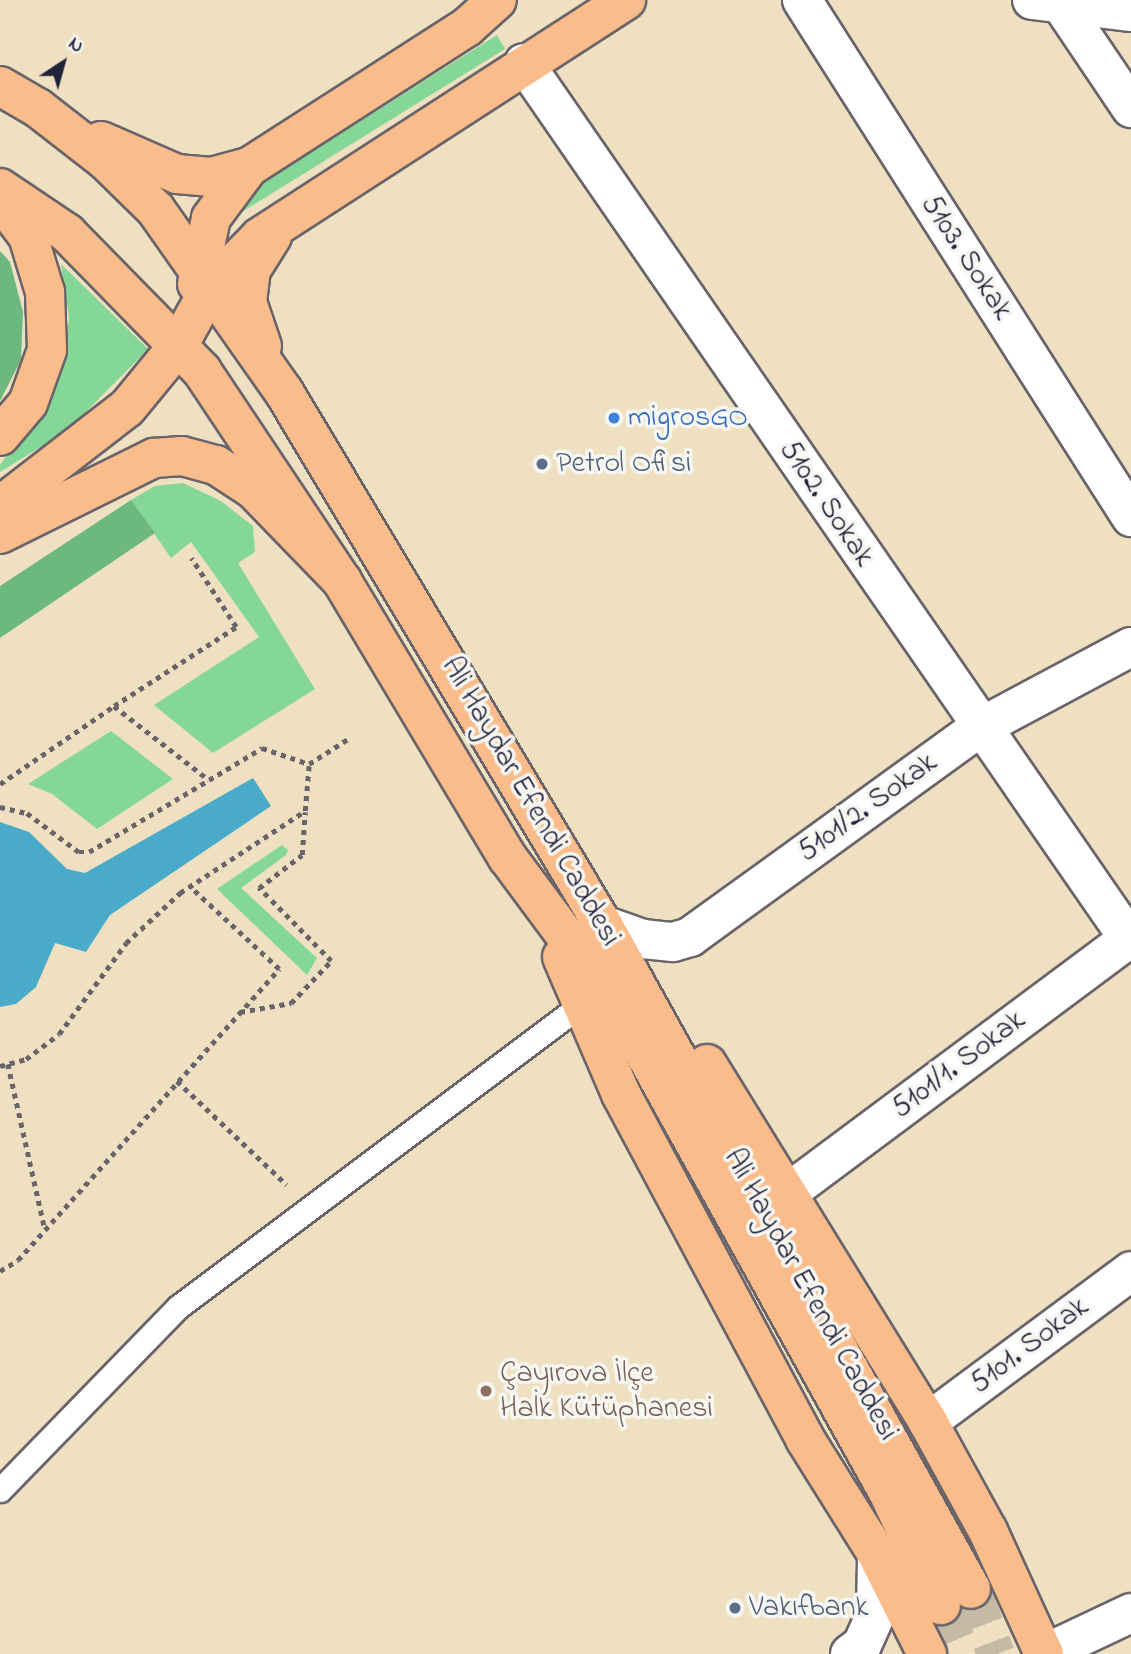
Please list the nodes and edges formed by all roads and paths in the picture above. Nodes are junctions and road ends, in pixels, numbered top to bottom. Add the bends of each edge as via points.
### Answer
1 (497, 0) edge
2 (626, 0) edge
3 (802, 0) edge
4 (1047, 3) edge
5 (597, 10) edge
6 (1131, 12) edge
7 (524, 63) junction
8 (0, 86) edge
9 (38, 108) junction
10 (1131, 108) edge
11 (249, 167) junction
12 (0, 188) edge
13 (0, 199) edge
14 (295, 210) junction
15 (196, 318) junction
16 (284, 392) junction
17 (0, 436) edge
18 (0, 506) edge
19 (1131, 517) edge
20 (0, 534) edge
21 (191, 558) dead end
22 (342, 581) junction
23 (1131, 647) edge
24 (114, 706) junction
25 (979, 728) junction
26 (348, 739) dead end
27 (309, 764) junction
28 (209, 780) junction
29 (0, 784) edge
30 (0, 807) edge
31 (305, 811) junction
32 (190, 887) junction
33 (539, 904) junction
34 (603, 925) junction
35 (1130, 941) edge
36 (625, 964) junction
37 (582, 1004) junction
38 (239, 1012) junction
39 (8, 1064) junction
40 (0, 1066) edge
41 (177, 1081) junction
42 (273, 1170) dead end
43 (789, 1192) junction
44 (45, 1229) junction
45 (0, 1271) edge
46 (1131, 1271) edge
47 (929, 1422) junction
48 (0, 1490) edge
49 (877, 1554) junction
50 (1131, 1613) edge
51 (850, 1654) edge
52 (927, 1654) edge
53 (1044, 1654) edge

1 - 11 main road via 449,39
2 - 5 main road
3 - 19 street, 5103. Sokak
4 - 6 street
4 - 10 street
5 - 7 main road
7 - 14 main road
7 - 25 street, 5102. Sokak
8 - 9 main road, Ali Haydar Efendi Caddesi
9 - 11 main road via 160,170 211,177
9 - 15 main road, Ali Haydar Efendi Caddesi via 106,161 156,211
11 - 15 main road via 211,218
12 - 15 main road, Ali Haydar Efendi Caddesi
13 - 17 main road via 31,247 45,292 47,349 29,403
14 - 15 main road via 260,237
14 - 16 main road via 266,243 251,270 247,302
15 - 16 main road, Ali Haydar Efendi Caddesi
15 - 18 main road via 127,408
15 - 22 main road, Ali Haydar Efendi Caddesi
16 - 34 main road, Ali Haydar Efendi Caddesi
20 - 22 main road via 154,458 183,456 216,465 253,489
21 - 24 path via 236,627
22 - 33 main road, Ali Haydar Efendi Caddesi
23 - 25 street, 5101/2. Sokak
24 - 28 path
24 - 29 path
25 - 34 street, 5101/2. Sokak via 690,937 673,942 643,939
25 - 35 street, 5102. Sokak
26 - 27 path
27 - 28 path via 262,748
27 - 31 path
28 - 30 path via 89,852 79,852 27,813
31 - 32 path
31 - 38 path via 302,855 259,888 331,961 291,1003
32 - 38 path via 279,969
32 - 39 path via 126,943 60,1034 26,1059
33 - 36 main road, Ali Haydar Efendi Caddesi via 594,974 639,1043 888,1492 956,1597
33 - 37 main road
34 - 36 main road, Ali Haydar Efendi Caddesi
35 - 43 street, 5101/1. Sokak
36 - 43 main road via 657,997 720,1082
37 - 48 lane via 178,1307
37 - 49 main road via 621,1094 805,1440
38 - 41 path
39 - 40 path
39 - 44 path
41 - 42 path
41 - 44 path
43 - 47 main road
44 - 45 path via 18,1259
46 - 47 street, 5101. Sokak
47 - 53 main road via 988,1531
49 - 51 street via 876,1614 862,1645
49 - 52 main road
50 - 53 street

